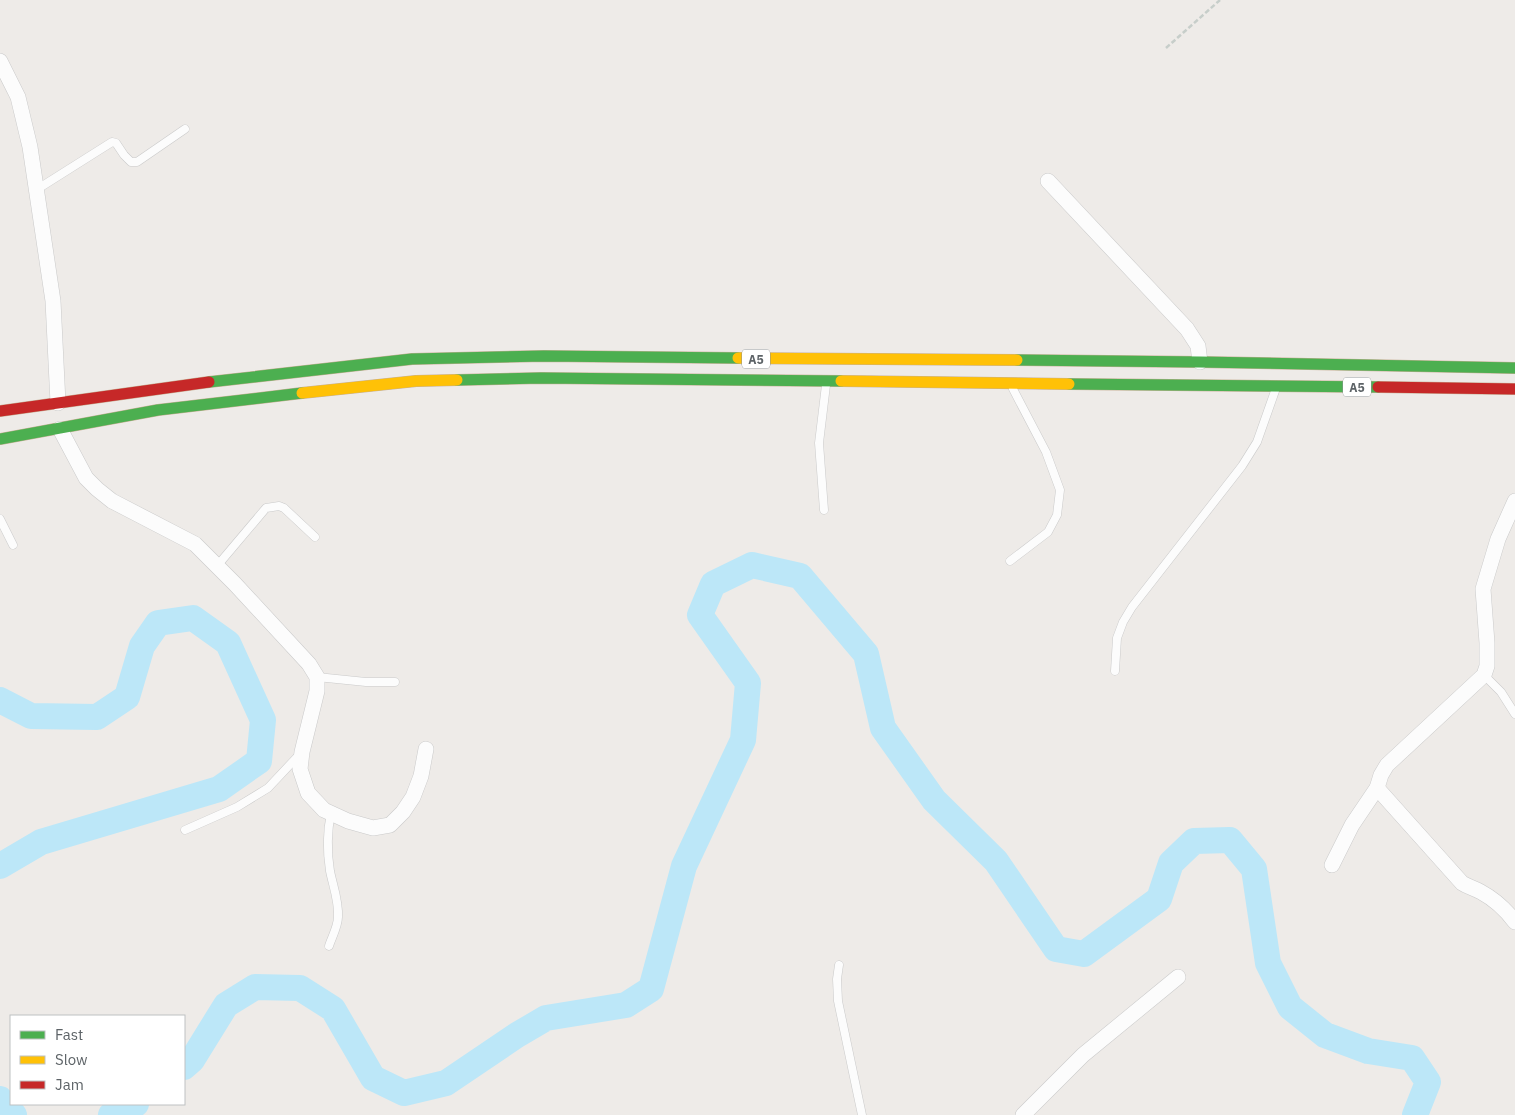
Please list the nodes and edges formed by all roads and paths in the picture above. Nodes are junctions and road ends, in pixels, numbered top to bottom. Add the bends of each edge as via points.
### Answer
1 (1220, 0) edge
2 (1166, 48) dead end
3 (0, 60) edge
4 (185, 129) dead end
5 (1048, 182) dead end
6 (36, 190) junction
7 (1200, 362) junction
8 (1515, 368) edge
9 (826, 380) junction
10 (1010, 382) junction
11 (1277, 386) junction
12 (1515, 389) edge
13 (58, 403) junction
14 (0, 411) edge
15 (60, 429) junction
16 (0, 439) edge
17 (1515, 501) edge
18 (824, 510) dead end
19 (0, 519) edge
20 (315, 537) dead end
21 (12, 546) dead end
22 (1010, 561) dead end
23 (217, 566) junction
24 (1115, 672) dead end
25 (1484, 675) junction
26 (316, 677) junction
27 (395, 682) dead end
28 (1515, 714) edge
29 (426, 749) dead end
30 (302, 752) junction
31 (1377, 788) junction
32 (331, 813) junction
33 (185, 830) dead end
34 (1332, 865) dead end
35 (1515, 922) edge
36 (329, 946) dead end
37 (839, 966) dead end
38 (1178, 977) dead end
39 (862, 1115) edge
40 (1023, 1115) edge

1 - 2 path
3 - 6 street via 18,97
4 - 6 lane via 137,162 131,162 112,142
5 - 7 street via 1187,329 1198,346
6 - 13 street via 52,301
7 - 8 highway, A5
7 - 13 highway, A5 via 544,356 412,359 242,377
9 - 10 highway, A5
9 - 15 highway, A5 via 541,378 416,381 158,410
9 - 18 lane via 819,443
10 - 11 highway, A5
10 - 22 lane via 1046,452 1060,490 1057,515 1048,532
11 - 12 highway, A5
11 - 24 lane via 1257,442 1242,466 1123,622 1117,638
13 - 14 highway, A5
15 - 16 highway, A5
15 - 23 street via 86,478 97,489 112,501 195,544
17 - 25 street via 1498,539 1483,589 1487,643
19 - 21 lane
20 - 23 lane via 284,508 266,508
23 - 26 street via 309,664
25 - 28 lane via 1501,692
25 - 31 street via 1387,764
26 - 27 lane
26 - 30 street via 317,691
29 - 32 street via 422,776 413,797 390,825 372,828
30 - 32 street via 300,769 308,793
30 - 33 lane via 268,788 237,807
31 - 34 street via 1352,825
31 - 35 street via 1462,883 1500,905
32 - 36 lane via 328,853 338,919
37 - 39 lane via 838,1001
38 - 40 street via 1083,1055

